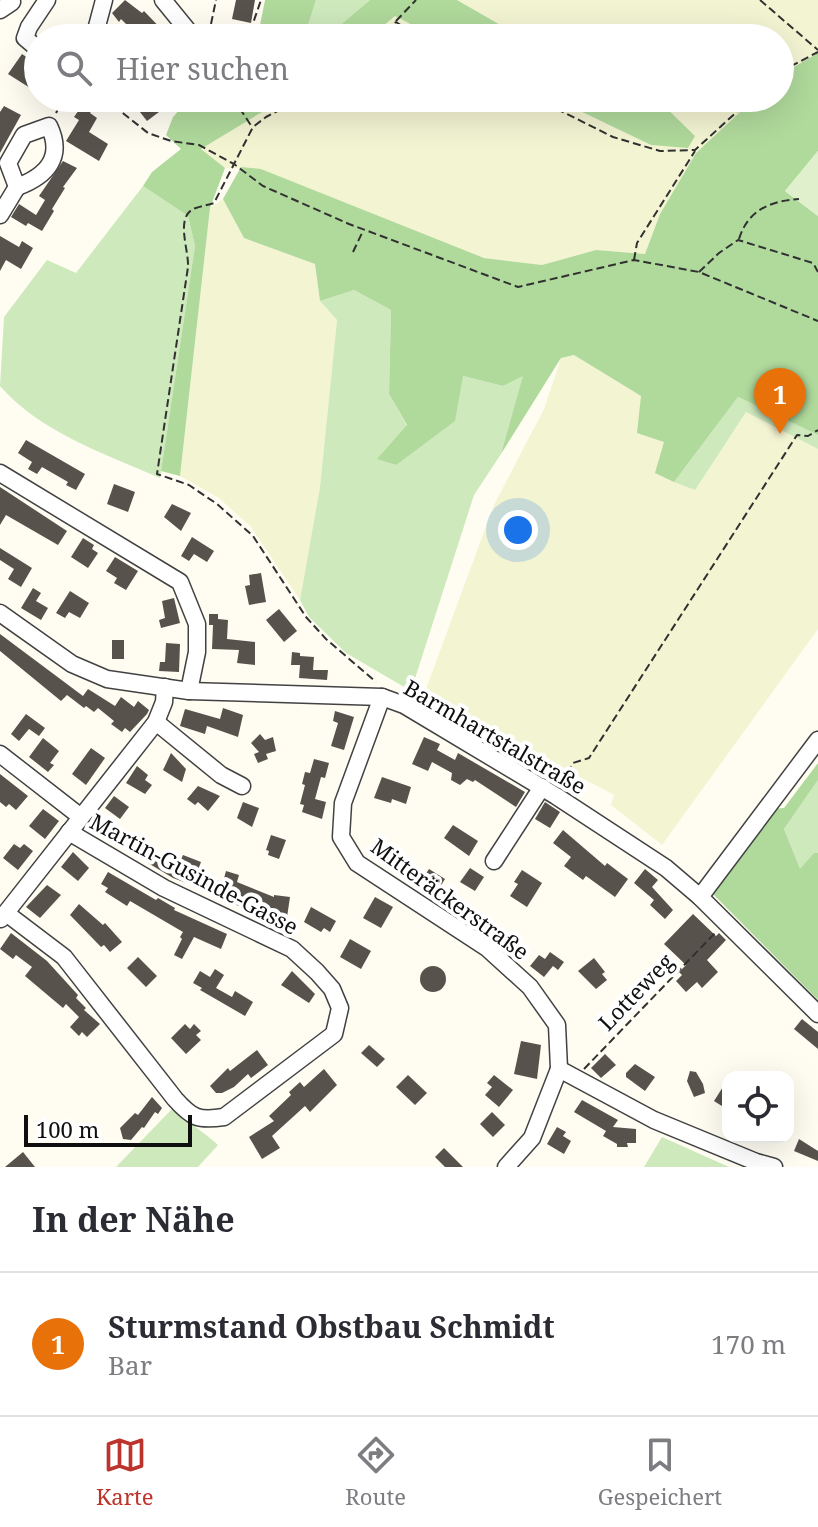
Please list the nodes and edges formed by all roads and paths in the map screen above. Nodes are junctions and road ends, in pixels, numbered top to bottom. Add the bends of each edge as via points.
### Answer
1 (47, 0) edge
2 (104, 0) edge
3 (163, 0) edge
4 (216, 0) edge
5 (261, 0) edge
6 (416, 0) edge
7 (760, 0) edge
8 (396, 22) junction
9 (31, 24) edge
10 (98, 24) edge
11 (183, 24) edge
12 (211, 24) dead end
13 (253, 24) edge
14 (394, 24) edge
15 (399, 24) edge
16 (787, 24) edge
17 (794, 30) edge
18 (818, 51) edge
19 (794, 64) edge
20 (56, 112) edge
21 (122, 112) edge
22 (243, 112) edge
23 (276, 112) edge
24 (563, 112) edge
25 (737, 112) edge
26 (253, 127) junction
27 (695, 150) junction
28 (234, 164) junction
29 (17, 187) junction
30 (799, 199) dead end
31 (0, 215) edge
32 (363, 229) junction
33 (738, 240) junction
34 (353, 252) dead end
35 (634, 260) junction
36 (699, 272) junction
37 (818, 272) edge
38 (818, 321) edge
39 (818, 430) edge
40 (0, 473) edge
41 (0, 613) edge
42 (165, 687) junction
43 (189, 691) junction
44 (382, 697) junction
45 (156, 722) junction
46 (818, 740) edge
47 (0, 754) edge
48 (242, 786) dead end
49 (549, 792) junction
50 (81, 817) junction
51 (69, 832) junction
52 (494, 861) dead end
53 (700, 897) junction
54 (4, 909) edge
55 (719, 929) dead end
56 (818, 1014) edge
57 (559, 1069) junction
58 (577, 1077) junction
59 (754, 1165) edge
60 (506, 1167) edge
61 (774, 1167) edge

1 - 9 street
2 - 10 street
3 - 11 street
4 - 12 path
5 - 13 path
6 - 8 path
7 - 16 path
8 - 14 path
8 - 15 path
17 - 18 path
18 - 19 path
20 - 29 street via 53,157 40,178
20 - 29 street via 24,135 8,163
21 - 28 path via 148,133 199,145
22 - 26 path
23 - 26 path
24 - 27 path via 613,137 660,151
25 - 27 path
26 - 28 path
27 - 35 path via 637,243
28 - 32 path via 263,186
28 - 44 path via 214,203 194,208 183,223 188,267 157,474 189,485 253,536 306,617 376,681
29 - 31 street
30 - 33 path via 779,200 754,212
32 - 34 path
32 - 35 path via 518,287
33 - 36 path
33 - 37 path via 813,263
35 - 36 path
36 - 38 path
39 - 49 path via 797,435 589,758 573,763
40 - 43 street via 180,582 197,624
41 - 42 street, Barmhartstalstraße via 72,664 107,679
42 - 43 street, Barmhartstalstraße
42 - 45 street
43 - 44 street, Barmhartstalstraße
44 - 49 street, Barmhartstalstraße
44 - 57 street, Mitteräckerstraße via 343,803 341,837 357,863 487,948 530,987 557,1025
45 - 48 street
45 - 50 street
46 - 53 street
47 - 50 street
49 - 52 street
49 - 53 street, Barmhartstalstraße via 666,868
50 - 51 street
51 - 54 street
51 - 54 street, Martin-Gusinde-Gasse via 164,888 292,949 332,989 340,1008 334,1034 224,1117 204,1120 175,1099 64,957
53 - 56 street, Barmhartstalstraße
55 - 58 path, Lotteweg
57 - 58 street
57 - 60 street, Mitteräckerstraße via 532,1138
58 - 59 street via 654,1120
59 - 61 street

